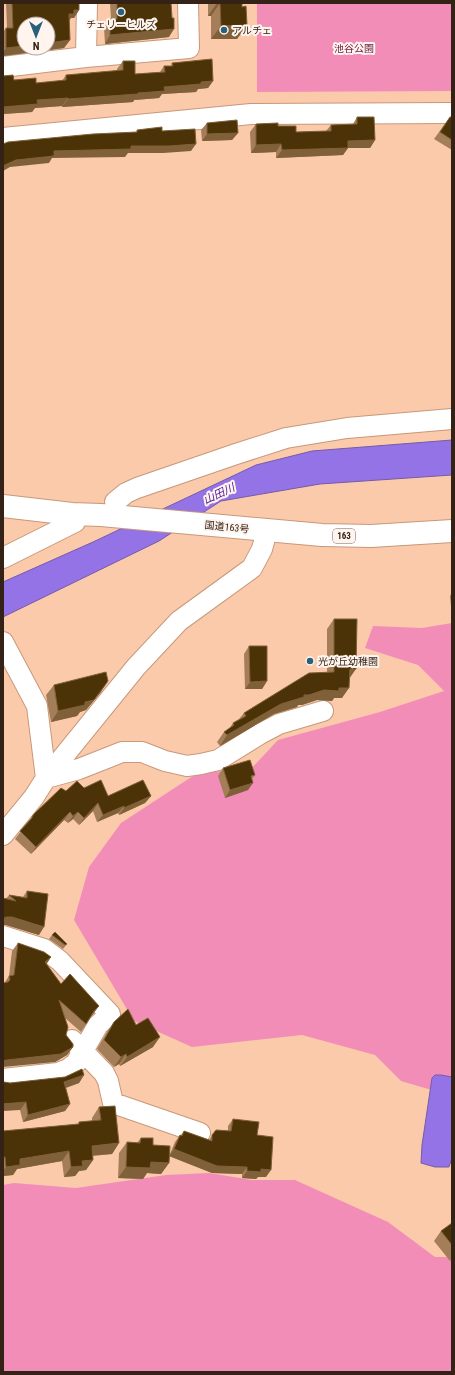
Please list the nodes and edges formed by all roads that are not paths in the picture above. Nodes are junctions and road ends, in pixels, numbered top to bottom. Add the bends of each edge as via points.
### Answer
1 (87, 3) edge
2 (188, 3) edge
3 (86, 57) junction
4 (3, 67) edge
5 (452, 113) edge
6 (3, 138) edge
7 (452, 419) edge
8 (3, 506) edge
9 (108, 509) junction
10 (74, 522) dead end
11 (267, 531) junction
12 (452, 531) edge
13 (3, 558) edge
14 (3, 642) edge
15 (323, 710) dead end
16 (46, 778) junction
17 (3, 835) edge
18 (3, 936) edge
19 (78, 1045) junction
20 (3, 1078) edge
21 (200, 1134) dead end

1 - 3 street
2 - 3 street via 189,48
3 - 4 street
5 - 6 street via 251,114
7 - 9 street via 348,428 286,438 137,488 126,493
8 - 9 highway, 国道163号 / 163 via 72,514
9 - 11 highway, 国道163号 / 163
10 - 13 street
11 - 12 highway, 国道163号 / 163 via 371,536
11 - 16 street via 262,549 252,568 179,621 136,667
14 - 16 street via 37,706
15 - 16 street via 279,724 218,760 187,766 142,752 122,752
16 - 17 street
18 - 19 street via 44,949 60,961 110,1014
19 - 20 street via 76,1063 68,1069 58,1073
19 - 21 street via 104,1073 113,1103

